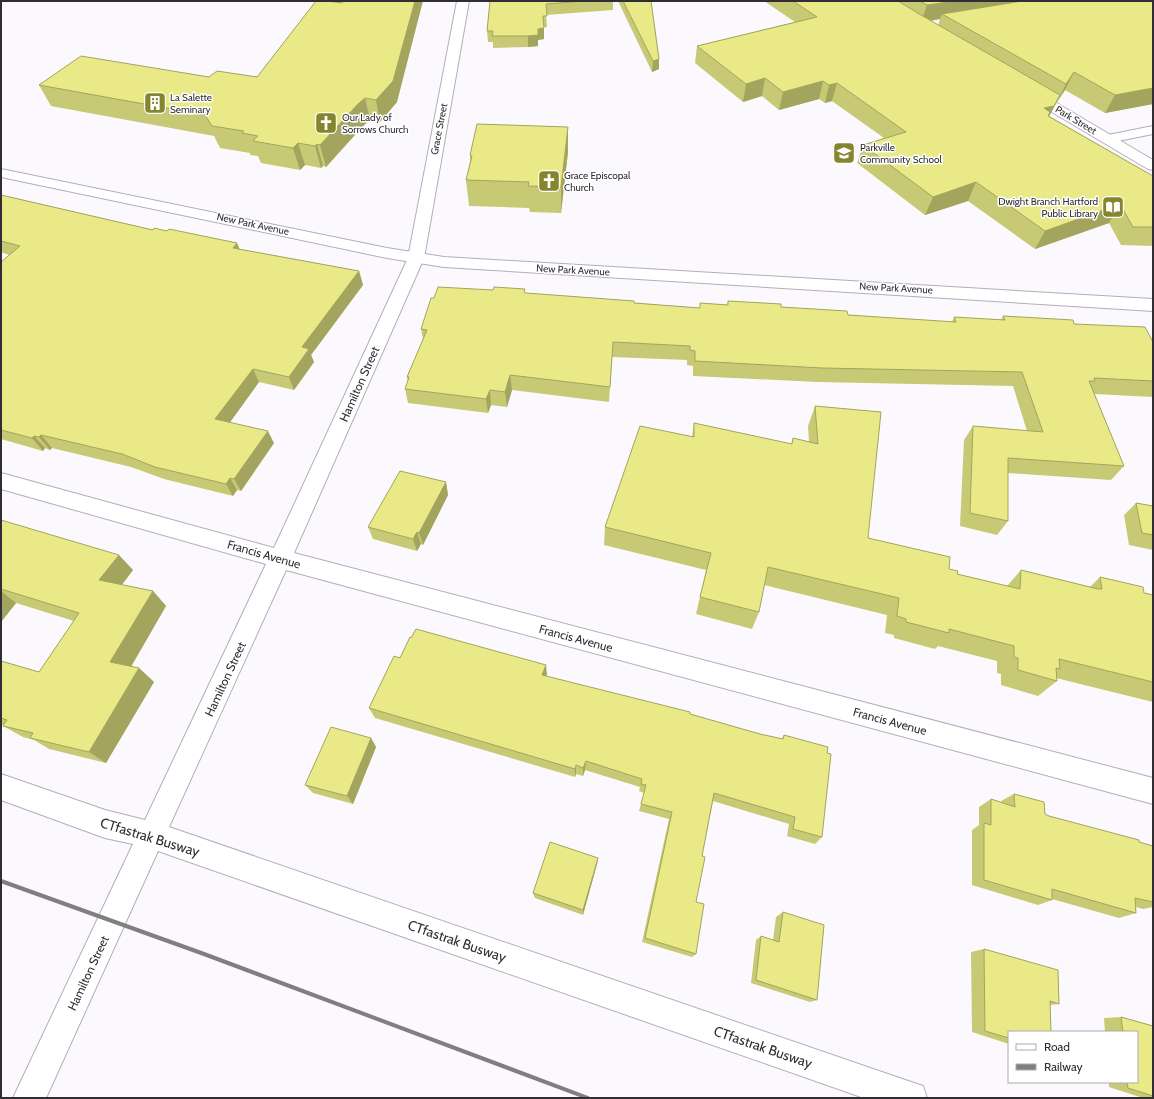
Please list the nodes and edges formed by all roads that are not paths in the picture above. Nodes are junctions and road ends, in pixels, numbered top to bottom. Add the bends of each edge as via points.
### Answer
1 (463, 1) edge
2 (1014, 84) edge
3 (1153, 130) edge
4 (1108, 139) junction
5 (1153, 166) edge
6 (1, 172) edge
7 (416, 258) junction
8 (1153, 305) edge
9 (1, 481) edge
10 (280, 559) junction
11 (1, 787) edge
12 (1153, 791) edge
13 (151, 836) junction
14 (29, 1098) edge
15 (912, 1098) edge

1 - 7 street, Grace Street
2 - 4 street, Park Street
3 - 4 street
4 - 5 street, Park Street
6 - 7 street, New Park Avenue
7 - 8 street, New Park Avenue via 444,262
7 - 10 street, Hamilton Street
9 - 10 street, Francis Avenue
10 - 12 street, Francis Avenue
10 - 13 street, Hamilton Street
11 - 13 street, CTfastrak Busway via 105,824
13 - 14 street, Hamilton Street
13 - 15 street, CTfastrak Busway

